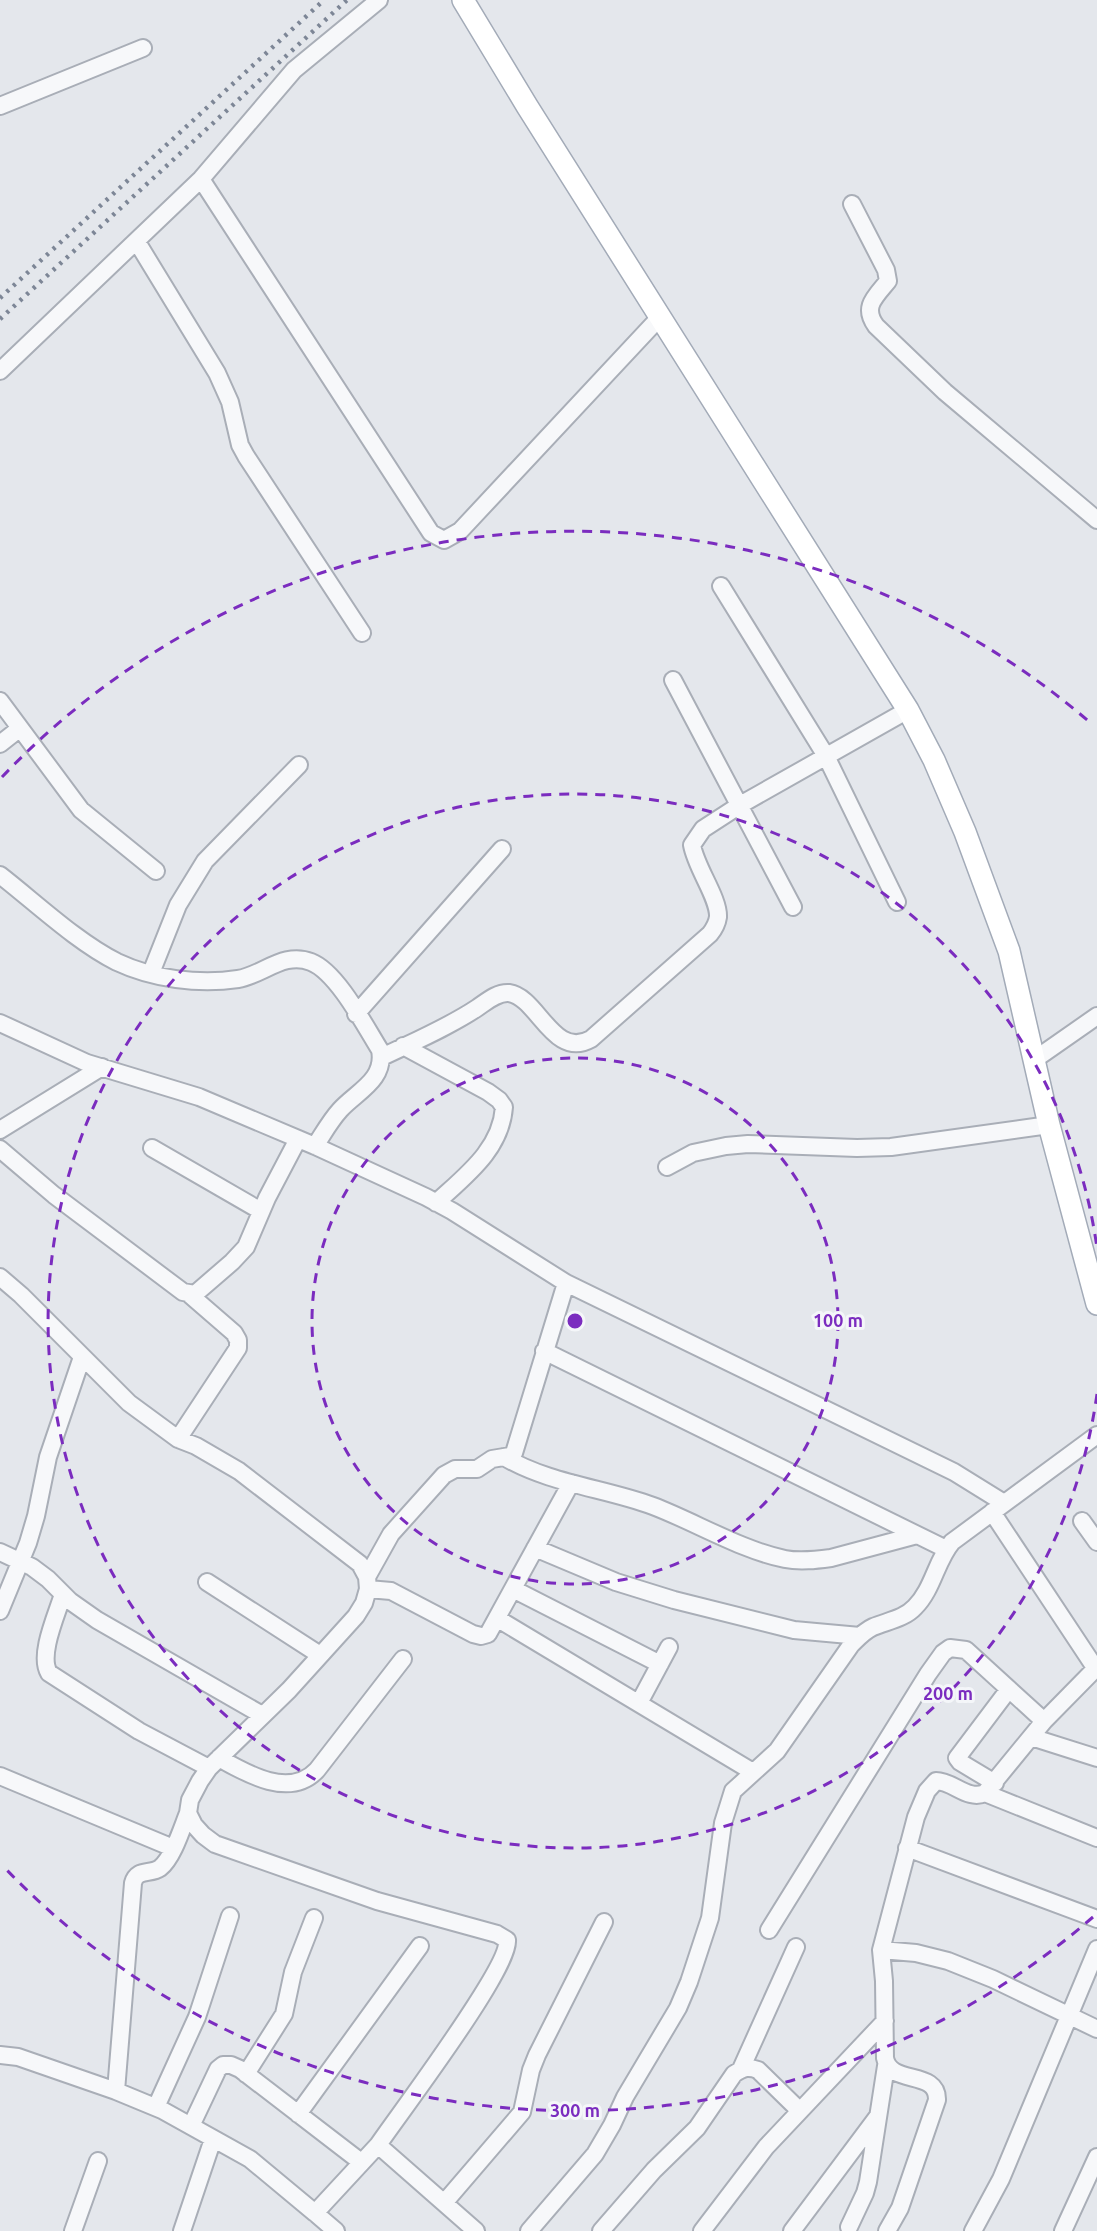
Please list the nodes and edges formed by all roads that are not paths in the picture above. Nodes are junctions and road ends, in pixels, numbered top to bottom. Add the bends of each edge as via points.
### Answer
1 (379, 0) edge
2 (463, 0) edge
3 (143, 48) dead end
4 (0, 106) edge
5 (201, 179) junction
6 (852, 204) dead end
7 (137, 242) junction
8 (660, 317) junction
9 (0, 371) edge
10 (1097, 520) edge
11 (721, 586) dead end
12 (362, 633) dead end
13 (673, 680) dead end
14 (0, 701) edge
15 (908, 710) junction
16 (20, 729) junction
17 (0, 744) edge
18 (826, 756) junction
19 (299, 765) dead end
20 (740, 805) junction
21 (502, 849) dead end
22 (156, 871) dead end
23 (0, 875) edge
24 (897, 902) dead end
25 (793, 907) dead end
26 (151, 974) junction
27 (356, 1014) junction
28 (1097, 1016) edge
29 (0, 1023) edge
30 (403, 1046) junction
31 (382, 1057) junction
32 (1034, 1060) junction
33 (102, 1067) junction
34 (1049, 1125) junction
35 (0, 1130) edge
36 (298, 1139) junction
37 (315, 1146) junction
38 (152, 1148) dead end
39 (0, 1149) edge
40 (667, 1167) dead end
41 (436, 1203) junction
42 (261, 1211) junction
43 (0, 1277) edge
44 (566, 1283) junction
45 (189, 1294) junction
46 (1097, 1304) edge
47 (544, 1351) junction
48 (82, 1357) junction
49 (1097, 1436) edge
50 (178, 1439) junction
51 (504, 1457) junction
52 (571, 1483) junction
53 (998, 1508) junction
54 (1082, 1521) dead end
55 (917, 1535) junction
56 (1097, 1542) edge
57 (536, 1548) junction
58 (946, 1549) junction
59 (0, 1552) edge
60 (21, 1560) junction
61 (207, 1582) dead end
62 (368, 1583) junction
63 (513, 1589) junction
64 (63, 1594) junction
65 (0, 1611) edge
66 (498, 1619) junction
67 (860, 1636) junction
68 (669, 1647) dead end
69 (320, 1655) junction
70 (403, 1659) dead end
71 (660, 1664) junction
72 (1096, 1668) edge
73 (1009, 1689) junction
74 (639, 1703) junction
75 (262, 1715) junction
76 (1044, 1721) junction
77 (1031, 1737) junction
78 (1097, 1758) edge
79 (214, 1763) junction
80 (753, 1772) junction
81 (0, 1776) edge
82 (990, 1788) junction
83 (188, 1813) junction
84 (1097, 1838) edge
85 (173, 1848) junction
86 (907, 1848) junction
87 (230, 1916) dead end
88 (314, 1918) dead end
89 (1097, 1919) edge
90 (604, 1922) dead end
91 (769, 1930) dead end
92 (420, 1946) dead end
93 (796, 1947) dead end
94 (1097, 1949) edge
95 (881, 1950) junction
96 (1069, 2017) junction
97 (885, 2021) junction
98 (1097, 2029) edge
99 (0, 2055) edge
100 (886, 2066) junction
101 (741, 2069) junction
102 (246, 2074) junction
103 (116, 2091) junction
104 (156, 2107) junction
105 (800, 2111) junction
106 (880, 2113) junction
107 (298, 2114) junction
108 (191, 2126) junction
109 (213, 2139) junction
110 (378, 2145) junction
111 (1097, 2157) edge
112 (98, 2161) dead end
113 (362, 2162) junction
114 (444, 2202) junction
115 (321, 2224) edge
116 (849, 2227) dead end
117 (73, 2231) edge
118 (182, 2231) edge
119 (476, 2231) edge
120 (530, 2231) edge
121 (601, 2231) edge
122 (702, 2231) edge
123 (792, 2231) edge
124 (887, 2231) edge
125 (973, 2231) edge
126 (1063, 2231) edge

1 - 5 street via 294,70
2 - 8 main road
3 - 4 street
5 - 7 street
5 - 8 street via 437,538 444,540 460,531
6 - 10 street via 886,270 888,281 870,307 870,317 876,326 945,392
7 - 9 street
7 - 12 street via 217,373 246,456
8 - 15 main road
11 - 18 street
13 - 20 street
14 - 16 street
15 - 18 street
15 - 32 main road via 965,832 1009,951
16 - 17 street
16 - 22 street via 81,810
18 - 20 street
18 - 24 street
19 - 26 street via 205,861 178,905
20 - 25 street
20 - 30 street via 703,829 692,845 694,858 716,904 716,925 591,1039 572,1044 564,1040 523,1001 512,993 502,993
21 - 27 street
23 - 26 street via 89,945 118,963
26 - 27 street via 224,981 246,978 281,962 303,959 326,971
27 - 31 street
28 - 32 street
29 - 33 street
30 - 31 street
30 - 41 street via 488,1092 504,1107 499,1131 484,1156
31 - 37 street via 371,1083 340,1110
32 - 34 main road
33 - 35 street
33 - 36 street via 199,1097
34 - 40 street via 891,1147 726,1146 693,1154
34 - 46 main road
36 - 37 street
36 - 42 street
37 - 41 street
38 - 42 street
39 - 45 street via 54,1195
41 - 44 street
42 - 45 street via 240,1254 201,1291
43 - 48 street
44 - 47 street
44 - 53 street via 954,1472
45 - 50 street via 234,1333 238,1348
47 - 51 street via 514,1453
47 - 55 street
48 - 50 street via 129,1403
48 - 60 street via 53,1440 36,1516
49 - 53 street
50 - 62 street via 238,1471 360,1564
51 - 52 street via 521,1467
51 - 62 street via 492,1459 477,1469 455,1469 444,1475 391,1534
52 - 55 street via 653,1506 785,1559 831,1558
52 - 57 street
53 - 58 street
53 - 72 street
54 - 56 street
55 - 58 street
57 - 63 street
57 - 67 street via 645,1592 794,1630
58 - 67 street via 916,1607
59 - 60 street
60 - 64 street
60 - 65 street
61 - 69 street
62 - 66 street via 474,1634 488,1634
62 - 69 street via 364,1603 356,1616
63 - 66 street
63 - 71 street
64 - 75 street via 97,1620
64 - 79 street via 46,1652 49,1673 139,1731
66 - 74 street
67 - 80 street via 777,1751
68 - 71 street
69 - 75 street
70 - 79 street via 305,1781 255,1778
71 - 74 street
72 - 76 street
73 - 76 street
73 - 82 street via 957,1758
73 - 91 street via 966,1650 950,1648 943,1653
74 - 80 street
75 - 79 street
76 - 77 street
77 - 78 street
77 - 82 street
79 - 83 street via 190,1800
80 - 120 street via 733,1791 727,1805 710,1918 678,2008 599,2148
81 - 85 street
82 - 84 street
82 - 86 street via 980,1796 943,1781 931,1784
83 - 85 street
83 - 110 street via 194,1825 215,1844 376,1901 507,1940 507,1951 485,1991
85 - 103 street via 161,1867 134,1877
86 - 89 street
86 - 95 street
87 - 104 street via 197,2017
88 - 102 street via 293,1972 284,2014
90 - 114 street via 537,2055 522,2112
92 - 107 street
93 - 101 street
94 - 96 street
95 - 96 street via 948,1961
95 - 97 street
96 - 98 street
96 - 125 street via 1001,2179
97 - 100 street
97 - 105 street
99 - 103 street via 18,2057
100 - 106 street
100 - 124 street via 893,2072 923,2080 937,2092 900,2208
101 - 105 street via 758,2070
101 - 121 street via 697,2128
102 - 107 street
102 - 108 street via 231,2065 218,2069
103 - 104 street
104 - 108 street
105 - 122 street via 766,2147
106 - 116 street via 865,2193
106 - 123 street
107 - 113 street
108 - 109 street
109 - 115 street via 250,2159
109 - 118 street
110 - 113 street
110 - 114 street
111 - 126 street
112 - 117 street
113 - 115 street
114 - 119 street

